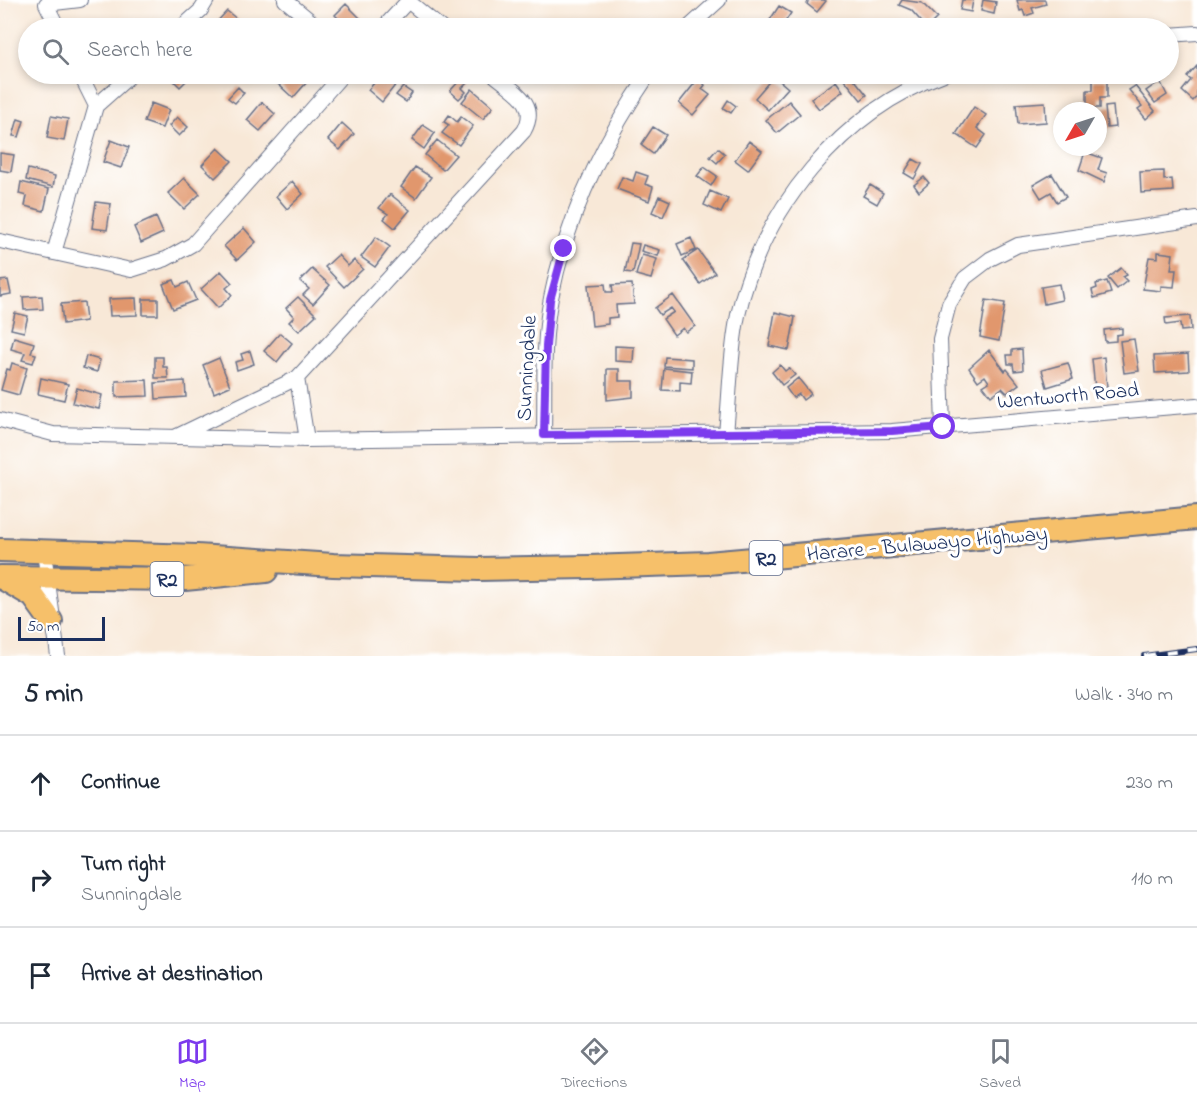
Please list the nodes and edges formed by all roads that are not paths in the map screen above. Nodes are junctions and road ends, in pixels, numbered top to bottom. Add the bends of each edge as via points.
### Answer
1 (80, 0) edge
2 (207, 0) edge
3 (285, 0) edge
4 (409, 0) edge
5 (719, 0) edge
6 (40, 2) edge
7 (51, 18) edge
8 (192, 18) edge
9 (307, 18) edge
10 (392, 18) edge
11 (430, 18) edge
12 (699, 18) edge
13 (1197, 33) edge
14 (1179, 34) edge
15 (85, 84) edge
16 (121, 84) edge
17 (334, 84) edge
18 (505, 84) edge
19 (643, 84) edge
20 (922, 84) edge
21 (96, 106) junction
22 (1197, 219) edge
23 (0, 241) edge
24 (54, 253) junction
25 (297, 378) junction
26 (1197, 405) edge
27 (0, 420) edge
28 (943, 427) junction
29 (726, 434) junction
30 (544, 435) junction
31 (173, 438) junction
32 (307, 440) junction
33 (1197, 518) edge
34 (0, 550) edge
35 (44, 552) junction
36 (333, 565) junction
37 (0, 577) edge
38 (47, 579) junction
39 (51, 621) junction
40 (58, 656) edge

1 - 6 street
2 - 8 street
3 - 9 street
4 - 10 street
4 - 11 street
5 - 12 street
6 - 7 street
13 - 14 street
15 - 21 street
16 - 21 street
17 - 24 street via 193,244 166,259 131,270
18 - 25 street via 530,110 524,131
19 - 30 street, Sunningdale via 595,164 564,249 550,300
20 - 29 street via 894,97 847,132 783,206 756,259 738,315
21 - 24 street
22 - 28 street via 1018,245 965,278 949,304 940,339
23 - 24 street
25 - 31 street
25 - 32 street
26 - 28 street, Wentworth Road
27 - 31 street, Wentworth Road via 53,434
28 - 29 street, Wentworth Road
29 - 30 street, Wentworth Road
30 - 32 street, Wentworth Road
31 - 32 street, Wentworth Road
33 - 36 highway, Harare - Bulawayo Highway / R2 via 708,563 490,568
34 - 35 highway, Harare - Bulawayo Highway / R2
35 - 36 highway, Harare - Bulawayo Highway / R2 via 197,555
35 - 38 street
36 - 38 highway, Harare - Bulawayo Highway / R2 via 185,579
37 - 38 highway, Harare - Bulawayo Highway / R2
37 - 39 highway via 33,597
38 - 39 street
39 - 40 street

